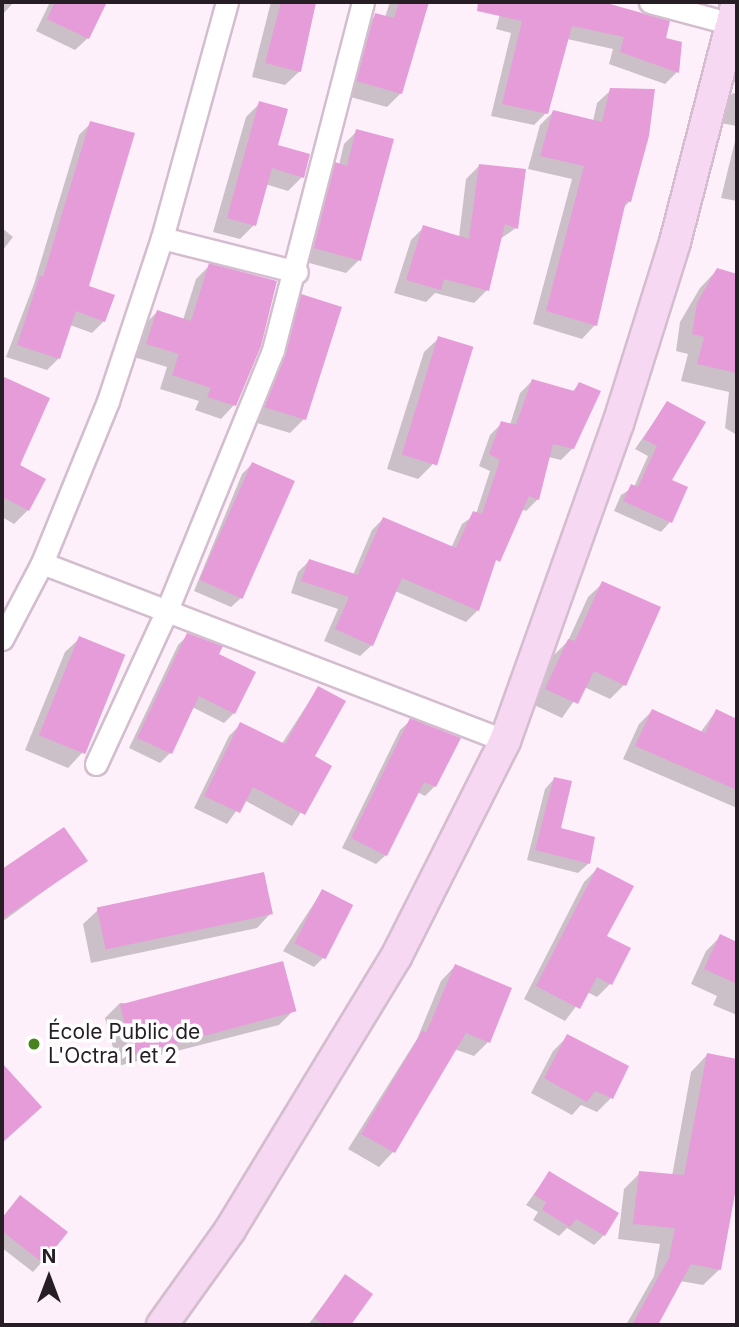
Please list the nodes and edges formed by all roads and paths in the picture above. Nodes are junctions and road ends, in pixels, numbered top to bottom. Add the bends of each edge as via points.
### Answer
1 (227, 2) edge
2 (363, 2) edge
3 (650, 2) edge
4 (735, 13) edge
5 (162, 238) junction
6 (297, 272) junction
7 (42, 563) junction
8 (167, 610) junction
9 (2, 639) edge
10 (505, 741) junction
11 (96, 764) dead end
12 (162, 1325) edge

1 - 5 street
2 - 6 street
3 - 4 street
4 - 10 street via 674,242 618,424
5 - 6 street
5 - 7 street via 108,401
6 - 8 street via 273,350
7 - 8 street
7 - 9 street
8 - 10 street
8 - 11 street
10 - 12 street via 396,957 230,1230

